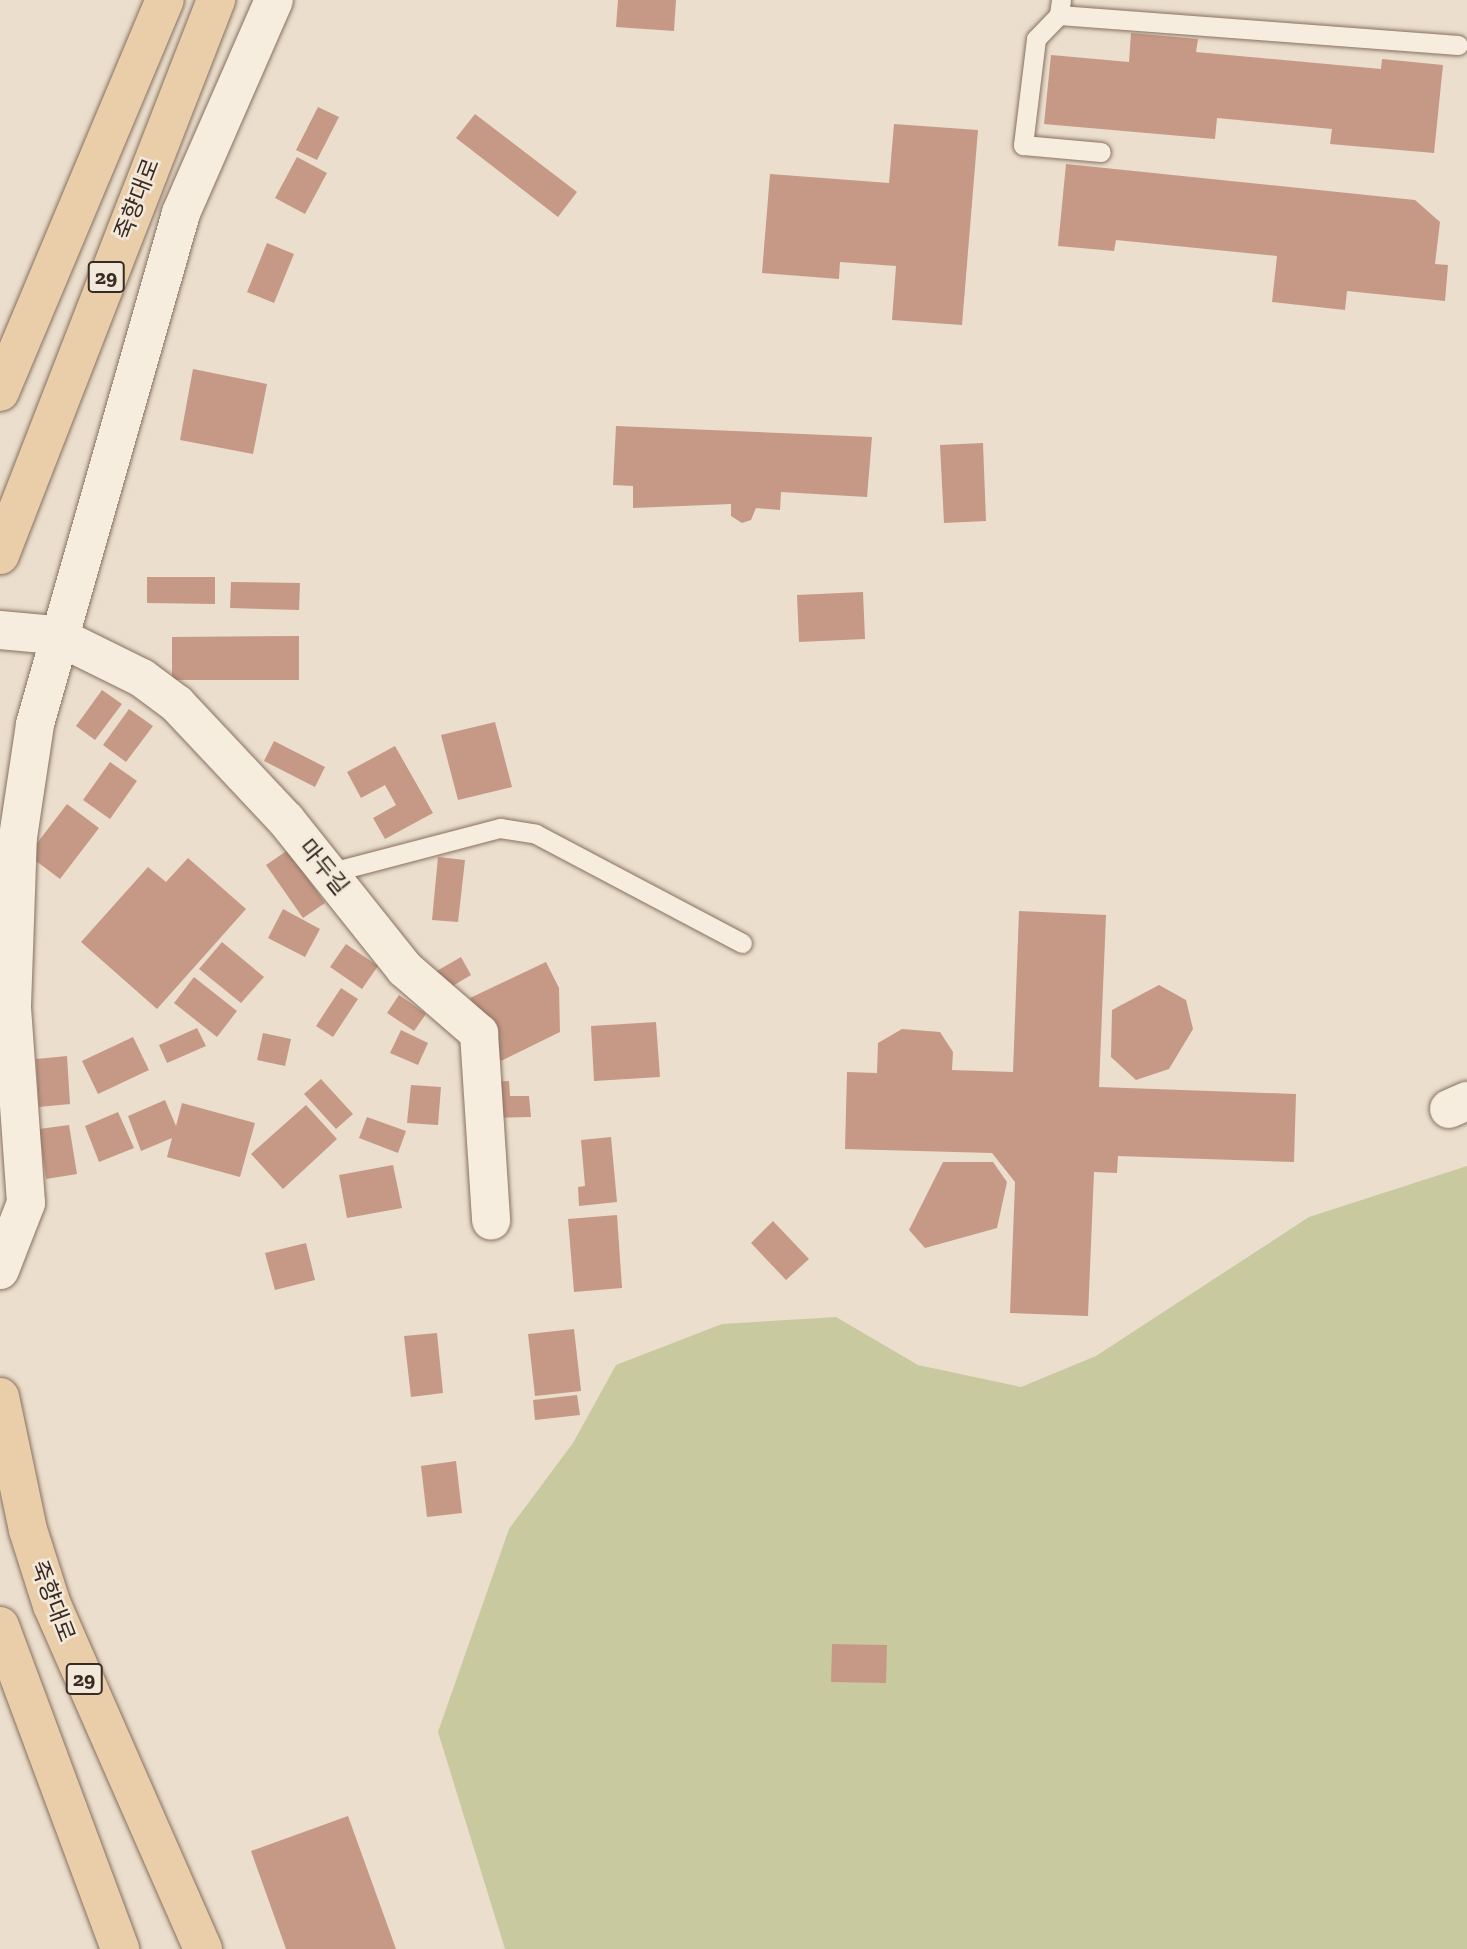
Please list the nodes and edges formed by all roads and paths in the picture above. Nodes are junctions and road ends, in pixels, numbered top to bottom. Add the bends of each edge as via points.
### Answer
1 (165, 0) edge
2 (216, 0) edge
3 (274, 0) edge
4 (1060, 8) edge
5 (1458, 46) dead end
6 (1101, 152) dead end
7 (5, 379) edge
8 (0, 555) edge
9 (0, 630) edge
10 (55, 635) junction
11 (328, 873) junction
12 (743, 943) dead end
13 (491, 1221) dead end
14 (0, 1270) edge
15 (0, 1396) edge
16 (0, 1626) edge
17 (120, 1949) edge
18 (203, 1949) edge

1 - 7 main road, 29
2 - 8 main road, 죽향대로 / 29
3 - 10 street via 181,213
4 - 5 lane
4 - 6 lane via 1036,39 1023,145
9 - 10 street, 마두길
10 - 11 street, 마두길 via 142,678 177,704
10 - 14 street via 18,837 12,1006 26,1203
11 - 12 lane via 500,828 536,834
11 - 13 street, 마두길 via 405,969 479,1033
15 - 18 main road, 죽향대로 / 29 via 21,1504 52,1605
16 - 17 main road

